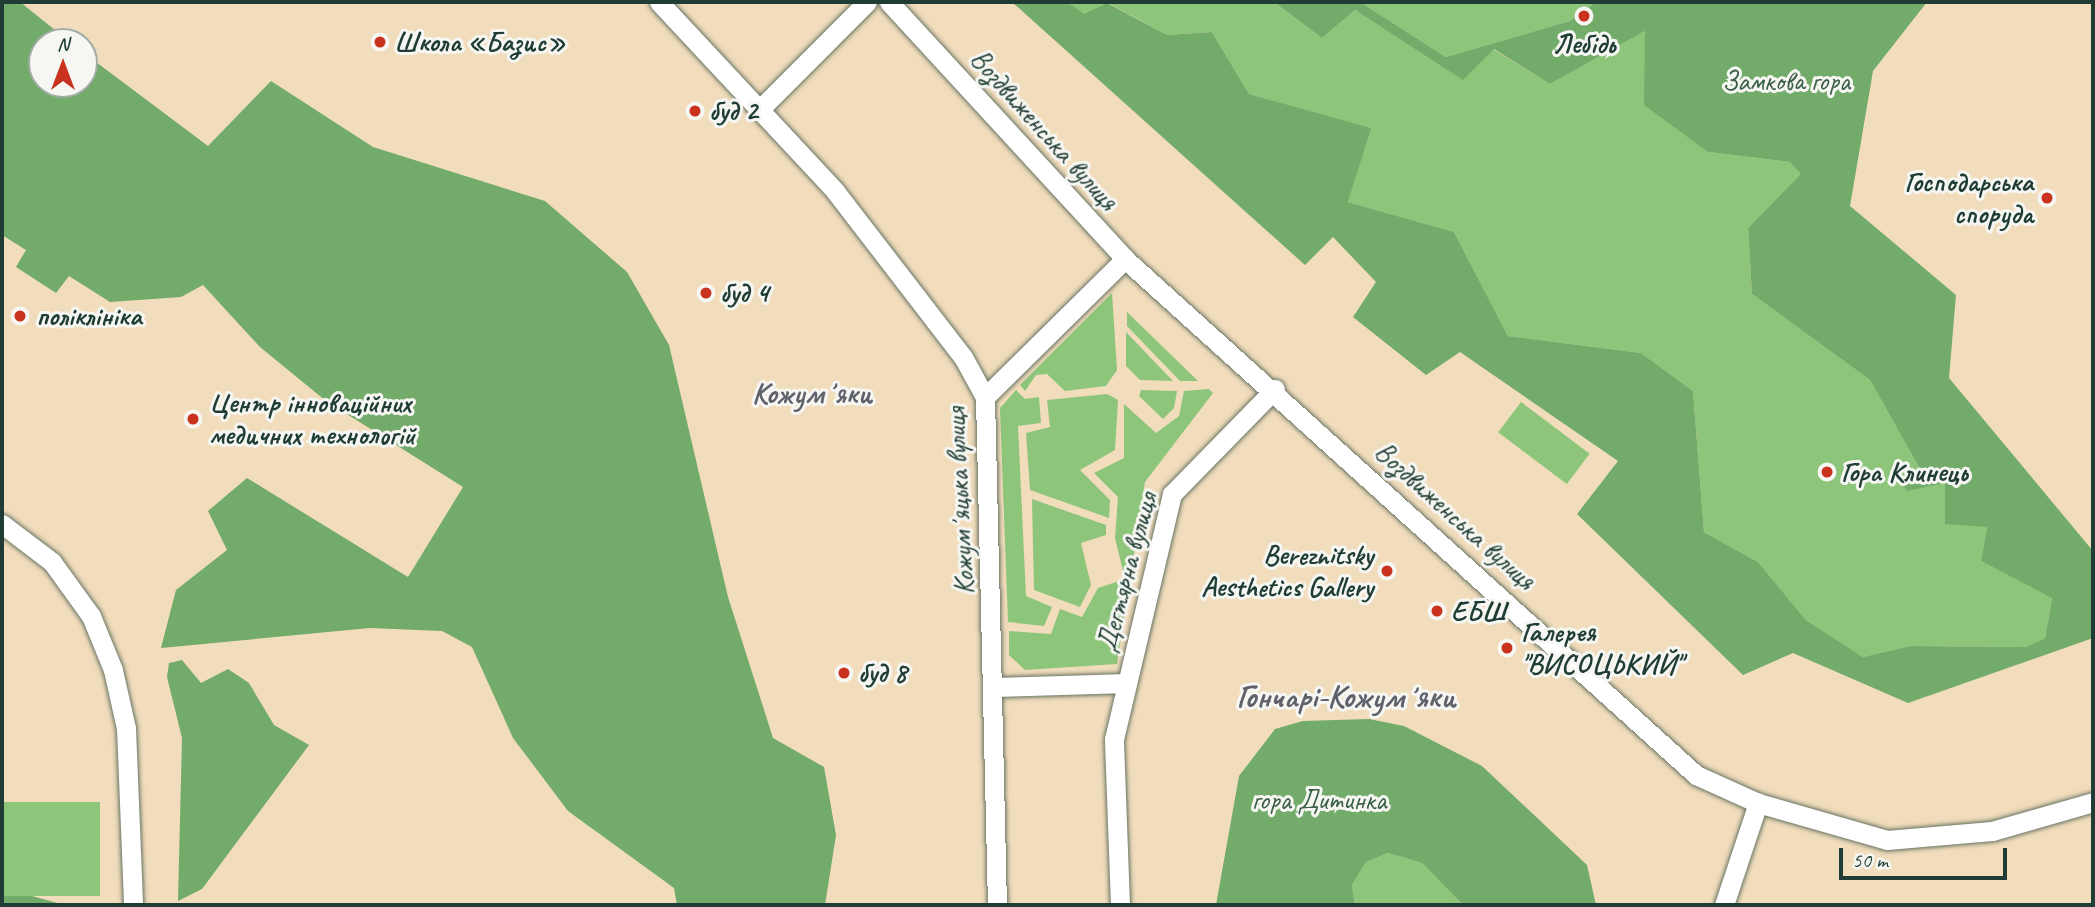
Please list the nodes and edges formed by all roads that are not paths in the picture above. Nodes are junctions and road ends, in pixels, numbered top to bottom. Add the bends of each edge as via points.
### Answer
1 (659, 2) edge
2 (867, 2) edge
3 (889, 2) edge
4 (760, 109) junction
5 (1125, 259) junction
6 (1275, 389) junction
7 (985, 397) junction
8 (2, 524) edge
9 (1127, 683) junction
10 (996, 687) junction
11 (2093, 802) edge
12 (1758, 803) junction
13 (133, 905) edge
14 (997, 905) edge
15 (1120, 905) edge
16 (1724, 905) edge

1 - 4 street, Кожумʼяцька вулиця
2 - 4 street
3 - 5 street, Воздвиженська вулиця
4 - 7 street, Кожумʼяцька вулиця via 835,191 963,357
5 - 6 street, Воздвиженська вулиця
5 - 7 street
6 - 9 street, Дегтярна вулиця via 1189,475 1168,506
6 - 12 street, Воздвиженська вулиця via 1696,775
7 - 10 street, Кожумʼяцька вулиця
8 - 13 street via 34,545 91,616 122,699
9 - 10 street, Дегтярна вулиця
9 - 15 street, Дегтярна вулиця via 1114,739
10 - 14 street, Кожумʼяцька вулиця
11 - 12 street, Воздвиженська вулиця via 1992,831 1887,840
12 - 16 street

